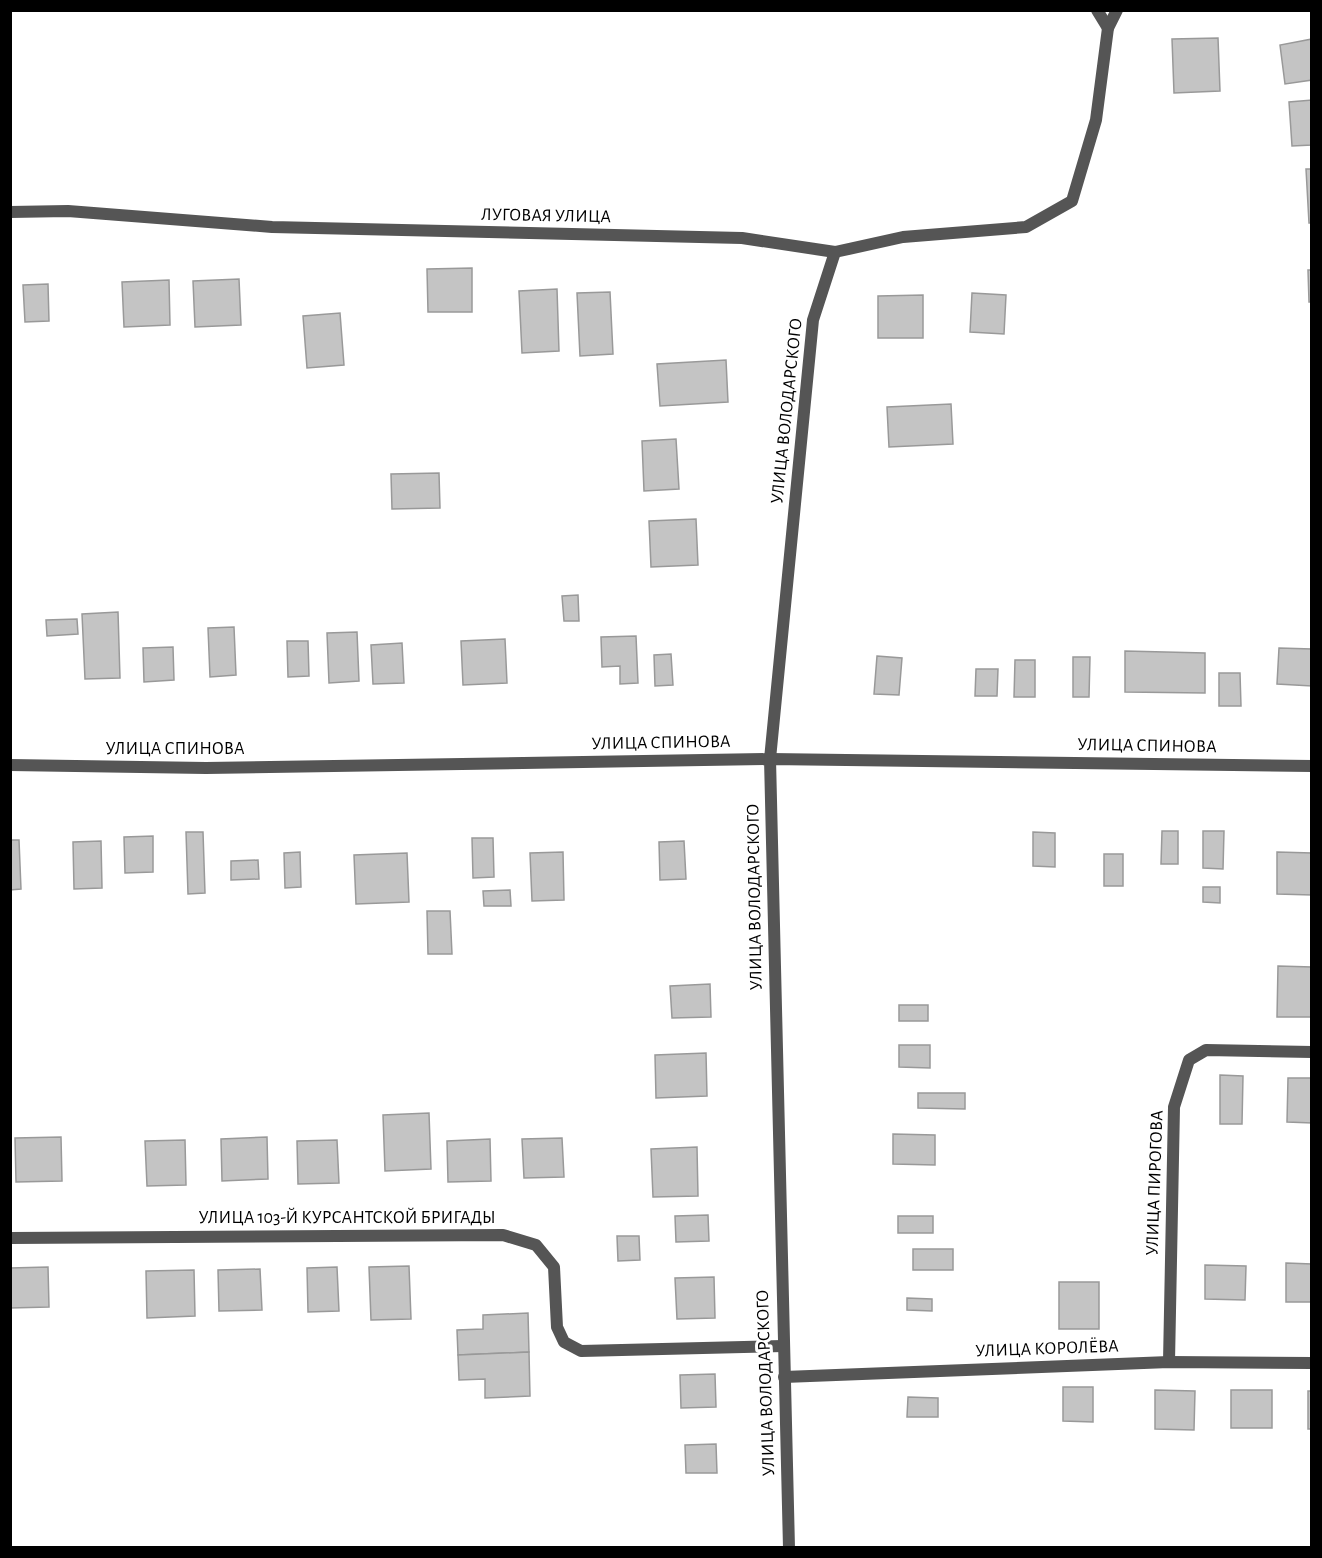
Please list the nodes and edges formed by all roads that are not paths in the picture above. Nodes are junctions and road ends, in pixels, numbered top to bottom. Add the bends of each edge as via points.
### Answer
1 (1097, 10) edge
2 (1117, 10) edge
3 (1108, 28) junction
4 (10, 212) edge
5 (835, 252) junction
6 (770, 759) junction
7 (10, 765) edge
8 (1311, 766) edge
9 (1311, 1052) edge
10 (10, 1238) edge
11 (783, 1346) junction
12 (1169, 1362) junction
13 (1311, 1363) edge
14 (784, 1377) junction
15 (789, 1548) edge

1 - 3 street
2 - 3 street
3 - 5 street, ЛУГОВАЯ УЛИЦА via 1096,120 1072,201 1026,227 903,237
4 - 5 street, ЛУГОВАЯ УЛИЦА via 68,211 272,227 742,238
5 - 6 street, УЛИЦА ВОЛОДАРСКОГО via 813,320
6 - 7 street, УЛИЦА СПИНОВА via 206,768
6 - 8 street, УЛИЦА СПИНОВА
6 - 11 street, УЛИЦА ВОЛОДАРСКОГО
9 - 12 street, УЛИЦА ПИРОГОВА via 1206,1050 1189,1060 1174,1107
10 - 11 street, УЛИЦА 103-Й КУРСАНТСКОЙ БРИГАДЫ via 503,1235 536,1245 554,1267 557,1327 564,1342 581,1351
11 - 14 street, УЛИЦА ВОЛОДАРСКОГО
12 - 13 street, УЛИЦА КОРОЛЁВА
12 - 14 street, УЛИЦА КОРОЛЁВА
14 - 15 street, УЛИЦА ВОЛОДАРСКОГО

